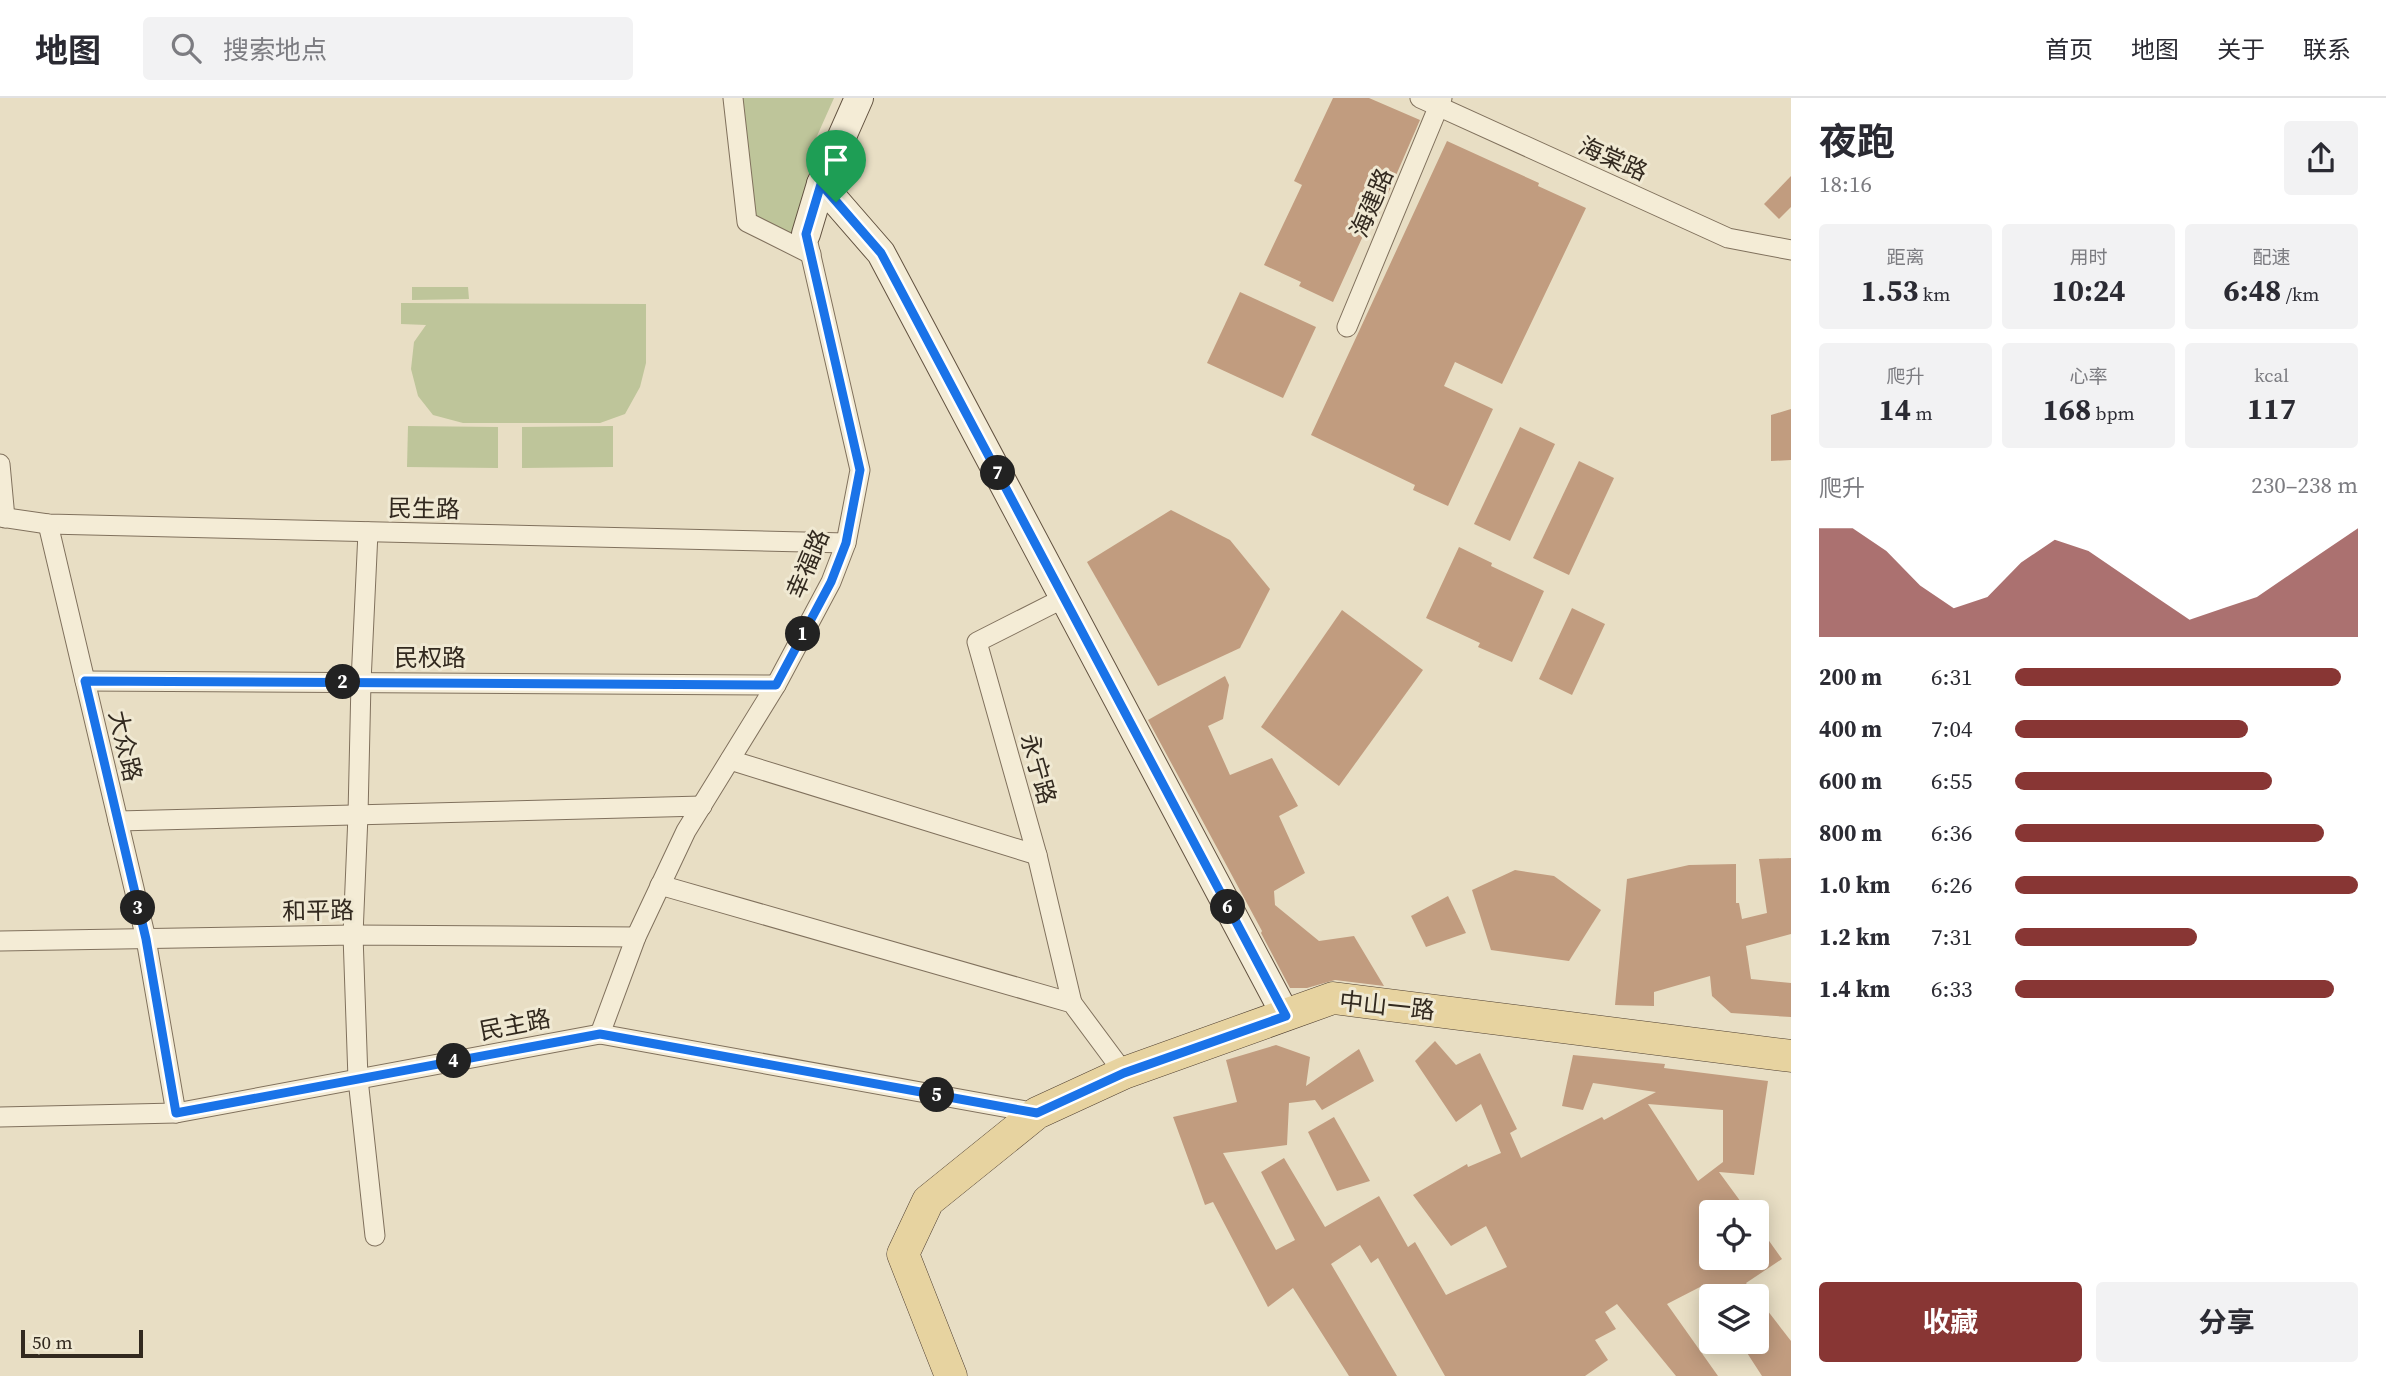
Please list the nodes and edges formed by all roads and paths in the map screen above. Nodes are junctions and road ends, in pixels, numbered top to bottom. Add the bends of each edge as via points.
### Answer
1 (733, 98) edge
2 (859, 98) edge
3 (871, 98) edge
4 (1420, 98) edge
5 (1440, 103) edge
6 (821, 184) junction
7 (809, 244) junction
8 (1791, 250) edge
9 (1347, 327) dead end
10 (0, 464) edge
11 (3, 518) edge
12 (48, 524) junction
13 (368, 532) junction
14 (846, 543) junction
15 (1064, 598) junction
16 (85, 681) junction
17 (361, 682) junction
18 (776, 685) junction
19 (730, 760) junction
20 (702, 806) junction
21 (358, 815) junction
22 (118, 821) junction
23 (1037, 855) junction
24 (660, 885) junction
25 (353, 935) junction
26 (636, 937) junction
27 (146, 939) junction
28 (0, 941) edge
29 (1072, 1003) junction
30 (1286, 1016) junction
31 (600, 1034) junction
32 (1791, 1056) edge
33 (1124, 1073) junction
34 (358, 1079) junction
35 (176, 1113) junction
36 (1037, 1113) junction
37 (0, 1117) edge
38 (375, 1236) dead end
39 (951, 1376) edge

1 - 7 street via 747,222
2 - 6 street
3 - 6 street
4 - 5 street, 海棠路
5 - 8 street, 海棠路 via 1728,238
5 - 9 street, 海建路
6 - 7 street
6 - 15 street via 881,253
7 - 14 street, 幸福路 via 860,470
10 - 11 street
11 - 12 street, 民生路
12 - 13 street, 民生路
12 - 16 street, 大众路
13 - 14 street, 民生路
13 - 17 street
14 - 18 street, 幸福路 via 831,582
15 - 23 street, 永宁路 via 977,642
15 - 30 street
16 - 17 street, 民权路
16 - 22 street, 大众路
17 - 18 street, 民权路
17 - 21 street
18 - 19 street, 幸福路
19 - 20 street, 幸福路
19 - 23 street
20 - 21 street
20 - 24 street, 幸福路
21 - 22 street
21 - 25 street
22 - 27 street, 大众路
23 - 29 street, 永宁路
24 - 26 street, 幸福路
24 - 29 street
25 - 26 street, 和平路
25 - 27 street, 和平路
25 - 34 street
26 - 31 street, 幸福路
27 - 28 street, 和平路
27 - 35 street, 大众路
29 - 33 street
30 - 32 main road, 中山一路 via 1333,998
30 - 33 main road, 中山一路
31 - 34 street, 民主路
31 - 36 street, 民主路
33 - 36 main road, 中山一路
34 - 35 street, 民主路
34 - 38 street
35 - 37 street, 民主路
36 - 39 main road, 中山一路 via 928,1201 903,1254

